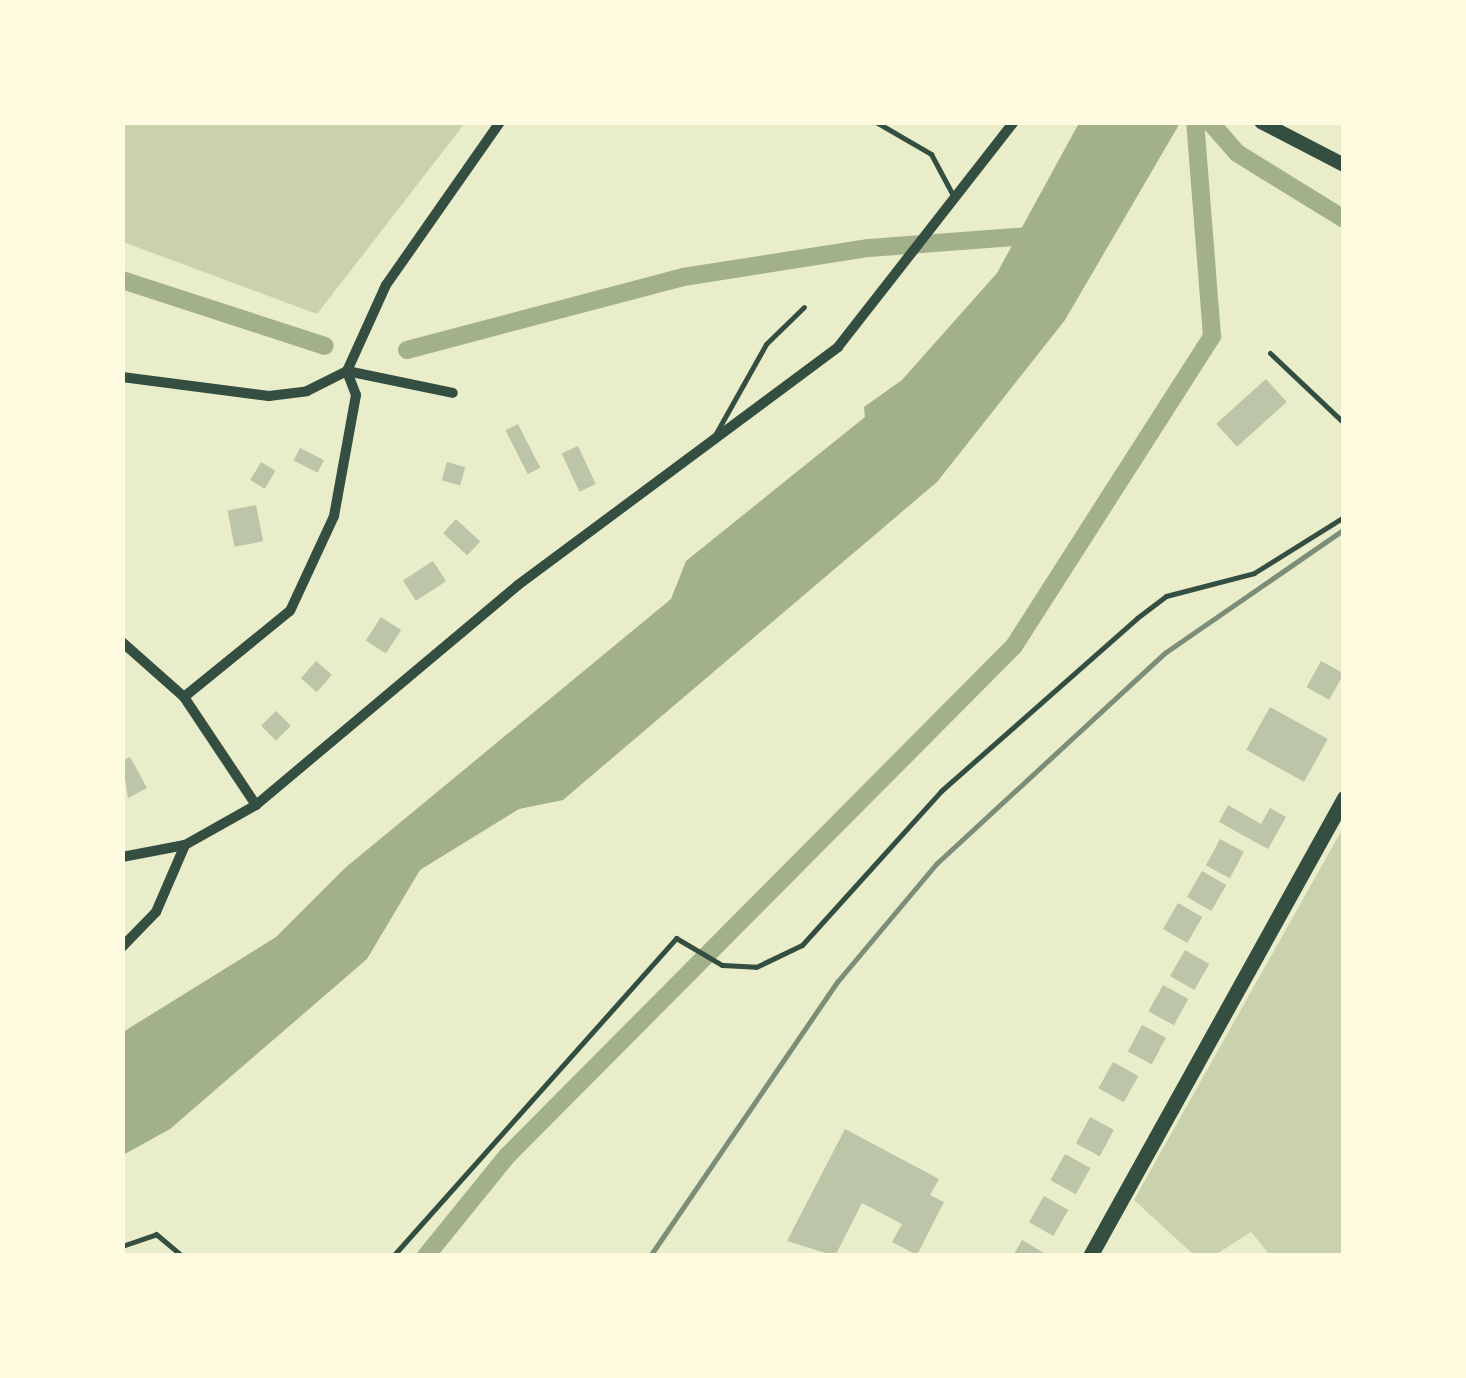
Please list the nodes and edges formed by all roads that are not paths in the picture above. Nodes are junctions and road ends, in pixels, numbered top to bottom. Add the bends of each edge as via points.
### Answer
1 (500, 122) edge
2 (876, 122) edge
3 (1014, 122) edge
4 (1261, 122) edge
5 (1344, 165) edge
6 (957, 203) junction
7 (804, 307) dead end
8 (1270, 353) dead end
9 (346, 371) junction
10 (122, 377) edge
11 (453, 393) dead end
12 (1344, 423) edge
13 (709, 445) junction
14 (1344, 517) edge
15 (122, 642) edge
16 (184, 697) junction
17 (1344, 798) edge
18 (256, 804) junction
19 (184, 844) junction
20 (122, 857) edge
21 (122, 947) edge
22 (122, 1246) edge
23 (182, 1256) edge
24 (393, 1256) edge
25 (1090, 1256) edge

1 - 9 street via 386,286
2 - 6 lane via 931,154
3 - 6 street
4 - 5 main road
6 - 13 street via 838,348
7 - 13 lane via 766,344
8 - 12 lane
9 - 10 street via 307,392 269,396
9 - 11 street
9 - 16 street via 356,395 350,438 334,516 307,580 290,611
13 - 18 street via 518,585
14 - 24 lane via 1254,572 1166,596 941,791 802,946 756,967 722,965 676,938
15 - 16 street
16 - 18 street
17 - 25 main road
18 - 19 street
19 - 20 street
19 - 21 street via 156,912
22 - 23 lane via 156,1234

